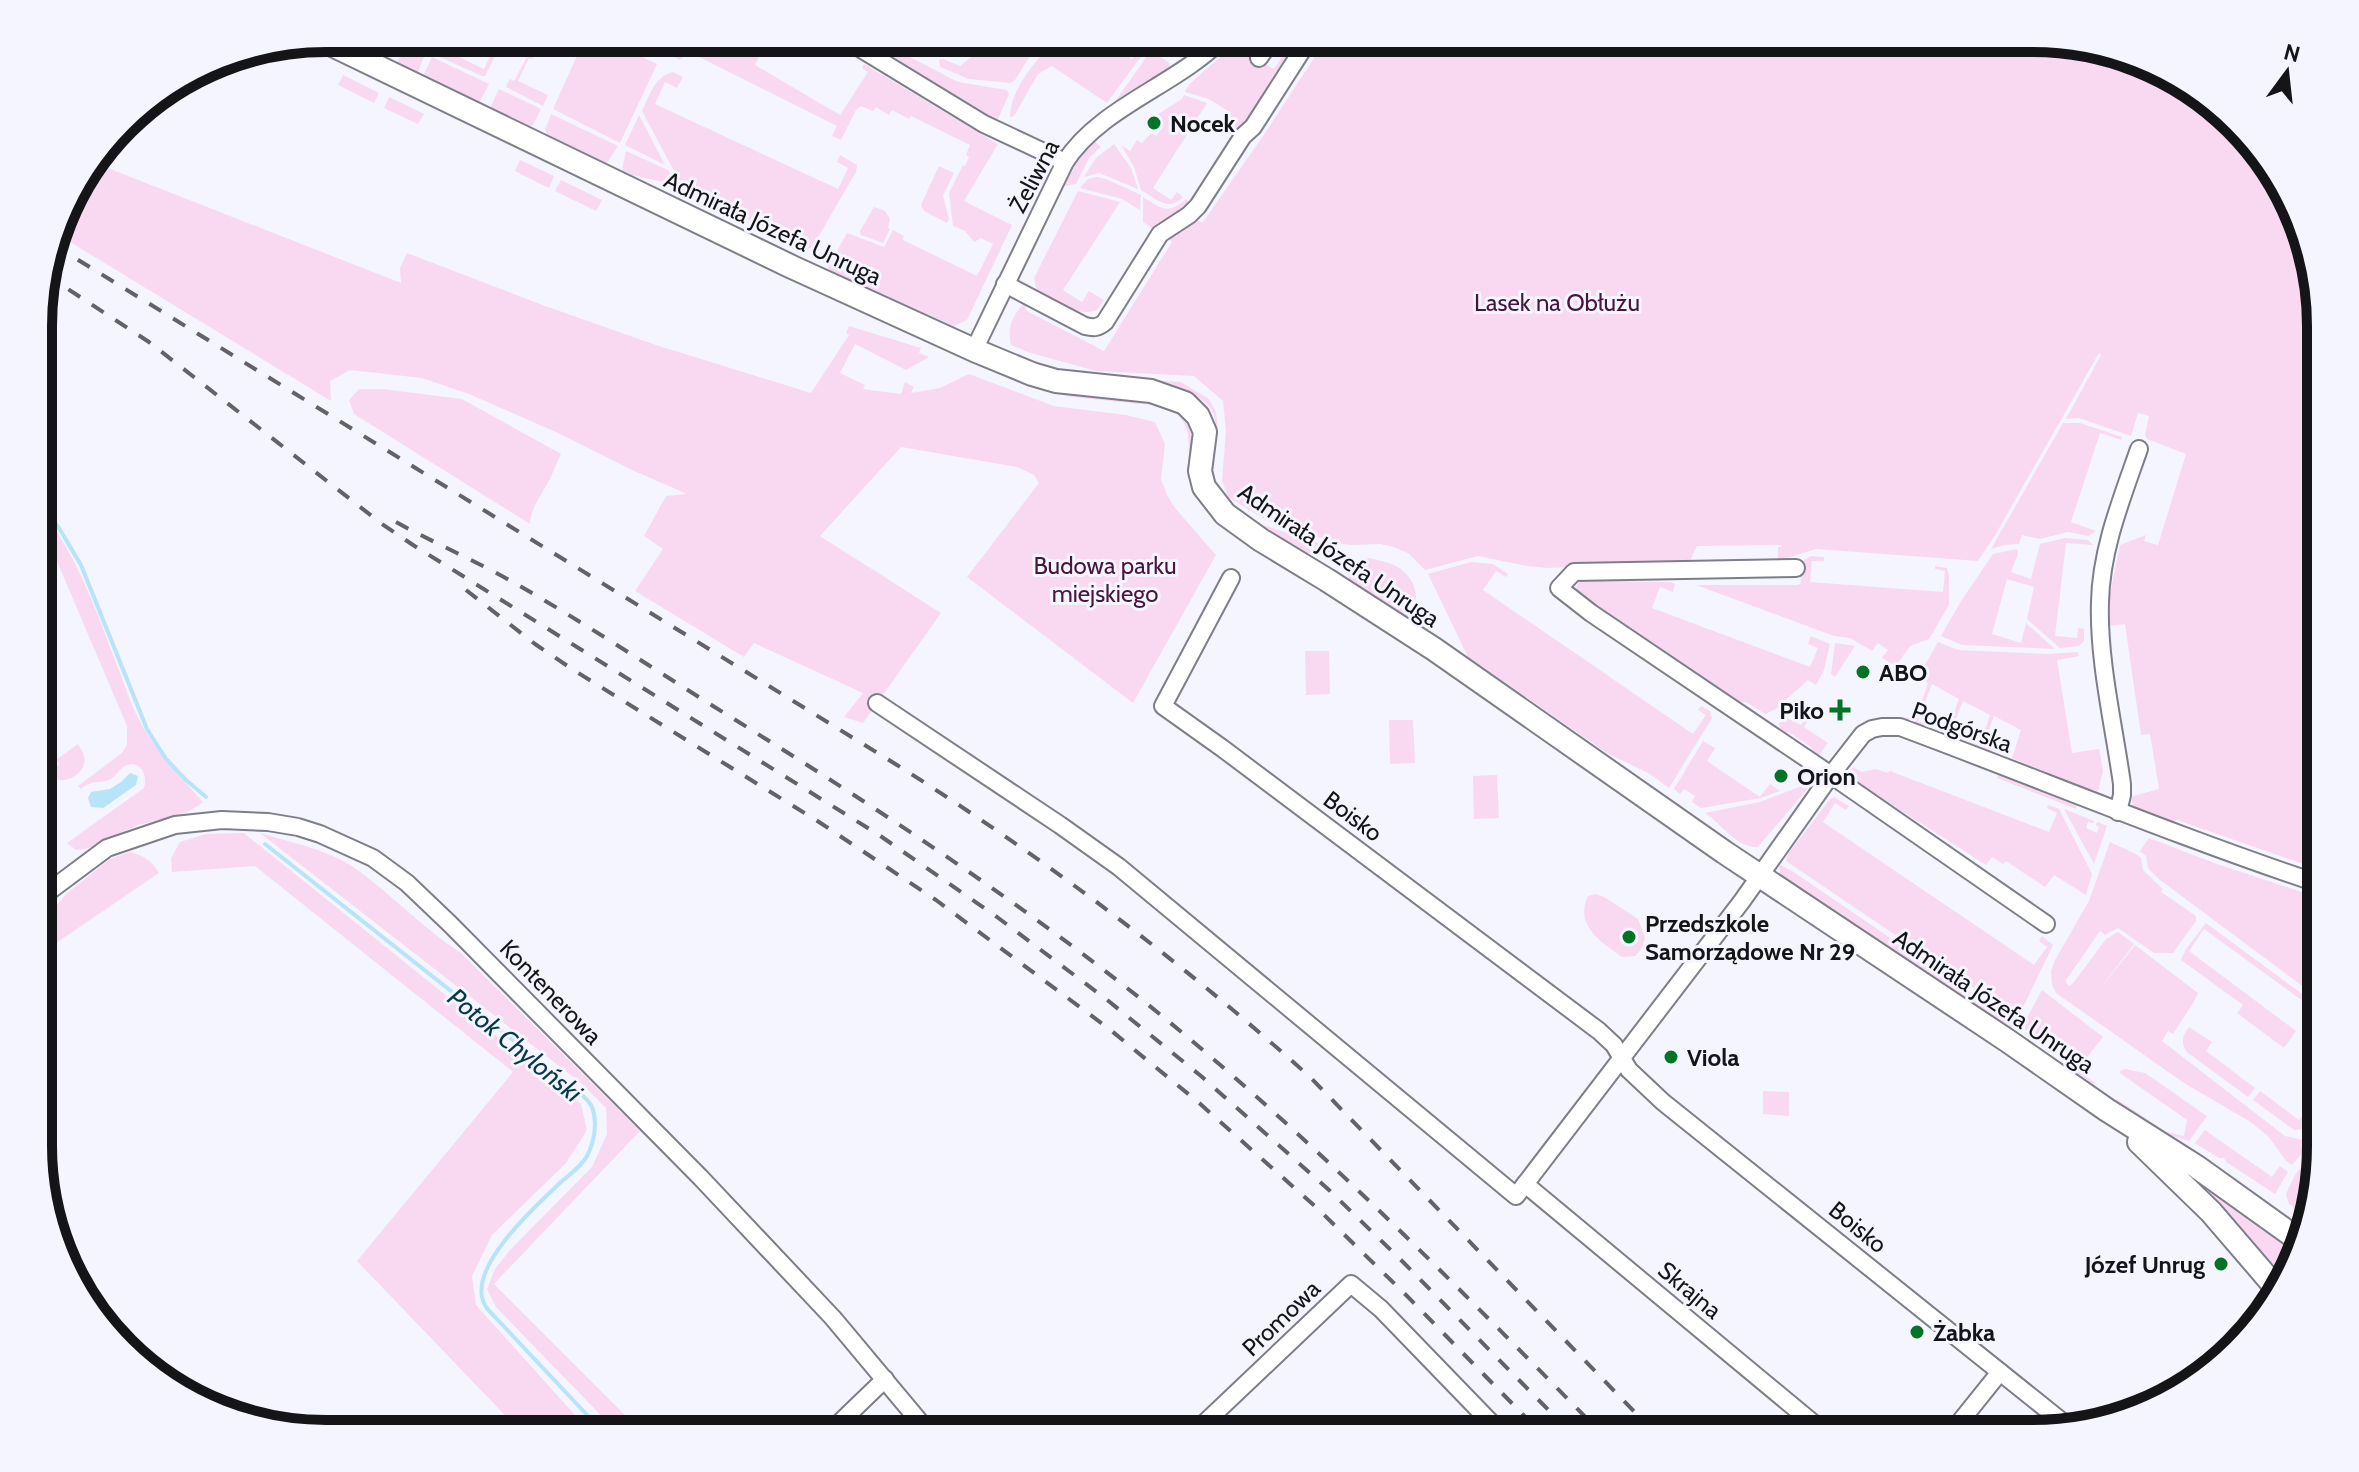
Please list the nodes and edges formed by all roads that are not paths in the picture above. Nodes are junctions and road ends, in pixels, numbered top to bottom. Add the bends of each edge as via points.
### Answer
1 (1207, 52) edge
2 (1263, 52) edge
3 (1301, 52) edge
4 (349, 53) edge
5 (867, 53) edge
6 (1259, 58) dead end
7 (1065, 162) junction
8 (1005, 284) junction
9 (974, 350) junction
10 (2139, 449) dead end
11 (1796, 568) dead end
12 (1231, 578) dead end
13 (877, 703) dead end
14 (1831, 775) junction
15 (2118, 812) junction
16 (1760, 875) junction
17 (2306, 879) edge
18 (52, 889) edge
19 (2046, 924) dead end
20 (1622, 1059) junction
21 (2107, 1110) junction
22 (1525, 1184) junction
23 (2292, 1235) edge
24 (2271, 1281) edge
25 (2000, 1372) junction
26 (885, 1379) junction
27 (2058, 1418) edge
28 (1208, 1419) edge
29 (1488, 1419) edge
30 (1808, 1419) edge
31 (1962, 1419) edge
32 (843, 1420) edge
33 (918, 1420) edge

1 - 7 street, Żeliwna via 1095,128
2 - 6 street
3 - 8 street via 1198,206 1160,234 1101,326 1085,326
4 - 9 street, Admirała Józefa Unruga
5 - 7 street via 984,124
7 - 8 street, Żeliwna
8 - 9 street, Żeliwna
9 - 16 street, Admirała Józefa Unruga via 1056,381 1151,391 1185,403 1205,432 1200,471 1204,487 1225,514 1434,649
10 - 15 street via 2111,534 2099,600 2122,784
11 - 14 street via 1574,572 1559,588
12 - 20 street, Boisko via 1163,706 1599,1031
13 - 22 street via 1119,867 1516,1196
14 - 15 street, Podgórska via 1863,734 1890,726
14 - 16 street, Podgórska
14 - 19 street
15 - 17 street, Podgórska
16 - 20 street
16 - 21 street, Admirała Józefa Unruga
18 - 26 street, Kontenerowa via 107,848 175,825 222,820 298,827 373,858 450,924 691,1168
20 - 22 street
20 - 25 street, Boisko via 1663,1102
21 - 23 street, Admirała Józefa Unruga
21 - 24 street, Admirała Józefa Unruga via 2211,1212
22 - 30 street, Skrajna
25 - 27 street, Boisko
25 - 31 street
26 - 32 street
26 - 33 street, Kontenerowa
28 - 29 street, Promowa via 1351,1284

